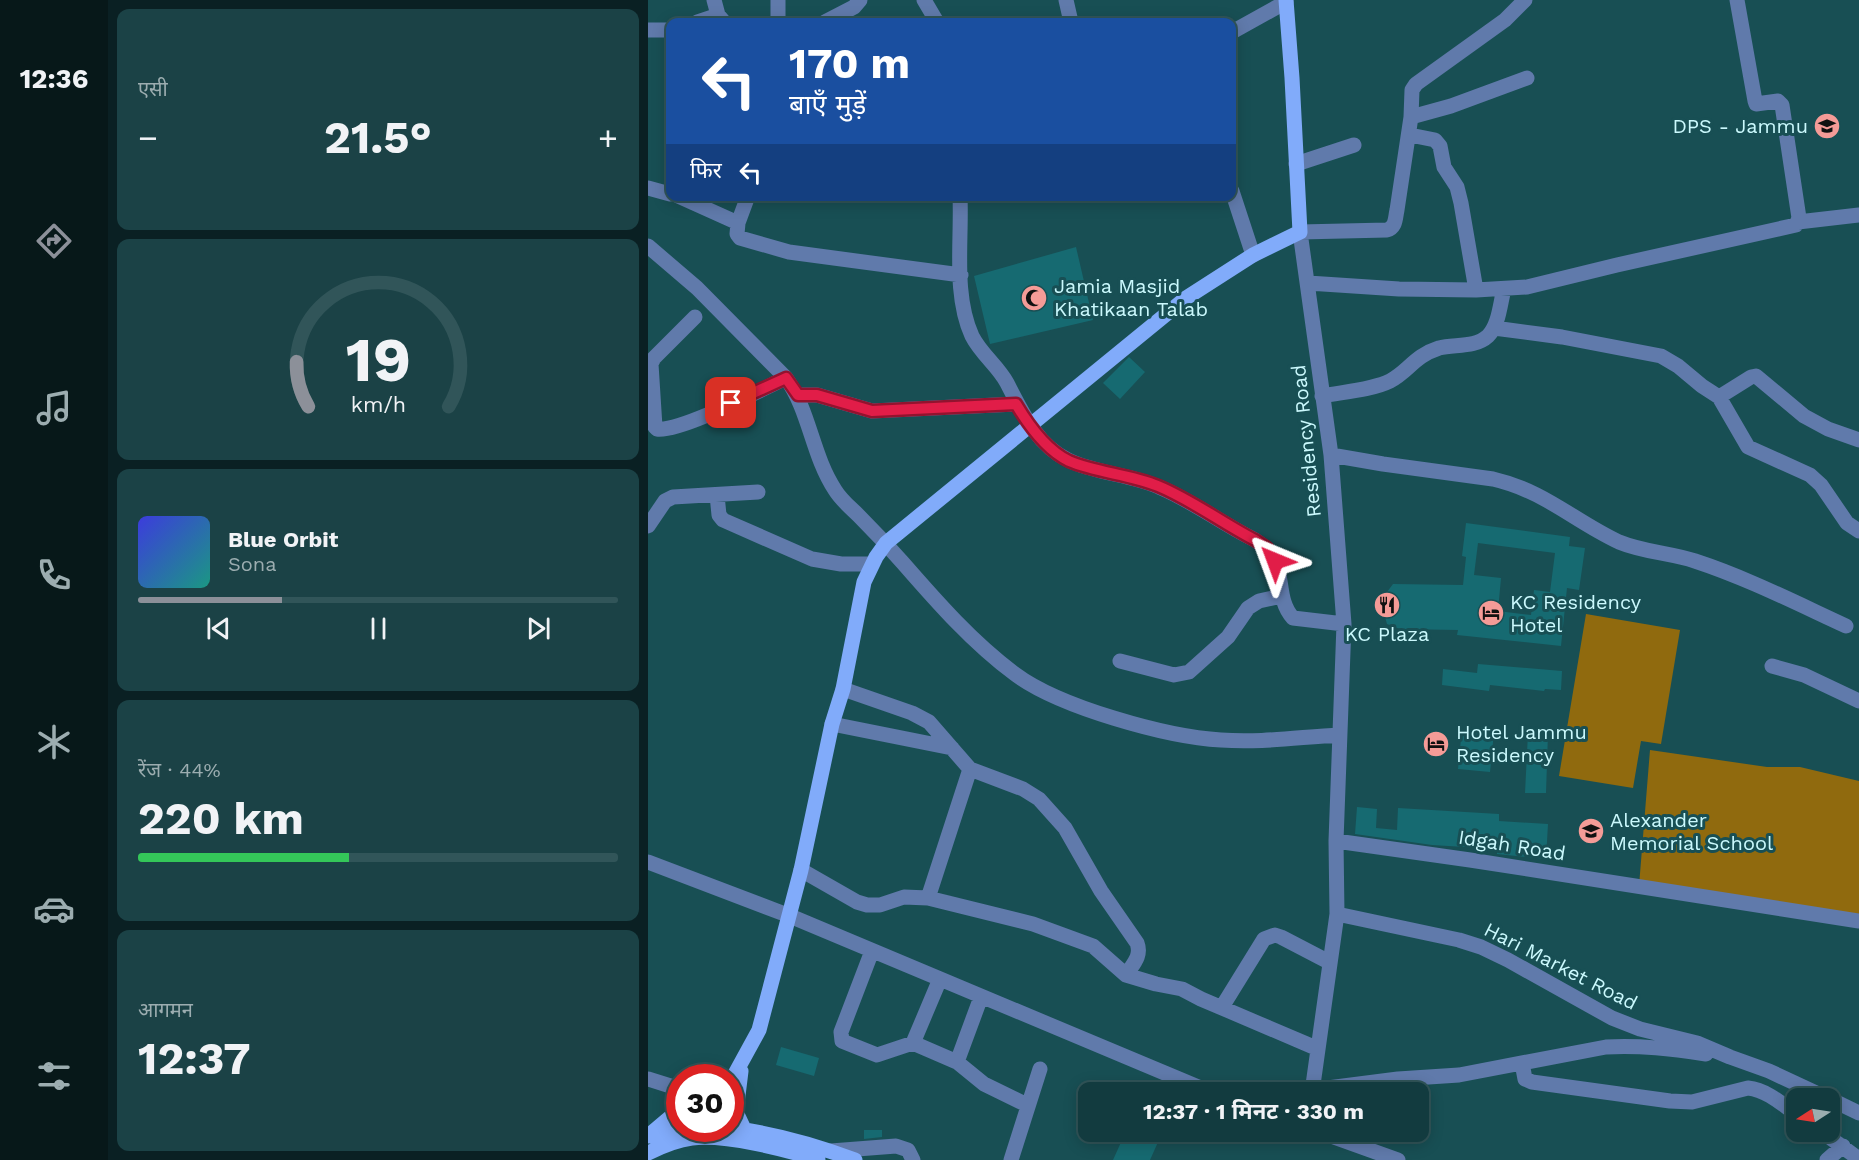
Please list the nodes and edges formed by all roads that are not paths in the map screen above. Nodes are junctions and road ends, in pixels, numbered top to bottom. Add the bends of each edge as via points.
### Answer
1 (778, 0) edge
2 (860, 0) edge
3 (924, 0) edge
4 (1066, 0) edge
5 (1525, 0) edge
6 (1737, 0) edge
7 (1286, 1) edge
8 (778, 18) edge
9 (833, 18) edge
10 (935, 18) edge
11 (1070, 18) edge
12 (648, 30) edge
13 (666, 30) edge
14 (1236, 30) edge
15 (1527, 78) dead end
16 (1411, 117) junction
17 (1410, 135) junction
18 (1354, 145) dead end
19 (1296, 164) junction
20 (648, 188) edge
21 (666, 193) edge
22 (689, 201) edge
23 (746, 201) edge
24 (960, 201) edge
25 (1235, 201) edge
26 (1859, 215) edge
27 (1798, 222) junction
28 (738, 223) junction
29 (1300, 232) junction
30 (648, 246) edge
31 (1253, 255) junction
32 (961, 275) junction
33 (1308, 283) junction
34 (1504, 289) junction
35 (1476, 290) junction
36 (695, 317) dead end
37 (1494, 328) junction
38 (786, 378) junction
39 (798, 395) junction
40 (1323, 396) junction
41 (1719, 397) junction
42 (1016, 404) junction
43 (1029, 425) junction
44 (652, 427) edge
45 (1859, 440) edge
46 (1331, 455) junction
47 (758, 492) dead end
48 (717, 495) junction
49 (648, 526) edge
50 (1859, 531) edge
51 (886, 543) junction
52 (872, 564) junction
53 (1282, 596) junction
54 (1344, 624) junction
55 (1846, 626) dead end
56 (1120, 662) dead end
57 (1772, 666) dead end
58 (843, 689) junction
59 (1859, 701) edge
60 (832, 724) junction
61 (1339, 735) junction
62 (952, 748) junction
63 (970, 769) junction
64 (1336, 842) junction
65 (648, 862) edge
66 (801, 870) junction
67 (928, 897) junction
68 (1336, 914) junction
69 (790, 916) junction
70 (1859, 921) edge
71 (872, 951) junction
72 (1329, 962) junction
73 (1126, 975) junction
74 (940, 979) junction
75 (981, 997) junction
76 (1222, 1007) junction
77 (913, 1043) junction
78 (1316, 1048) junction
79 (1730, 1057) junction
80 (743, 1059) junction
81 (957, 1062) junction
82 (1522, 1063) junction
83 (740, 1064) edge
84 (742, 1064) edge
85 (1040, 1070) dead end
86 (648, 1079) edge
87 (1186, 1082) edge
88 (1313, 1082) edge
89 (1376, 1082) edge
90 (666, 1085) edge
91 (1805, 1088) edge
92 (1840, 1104) edge
93 (1027, 1105) junction
94 (1786, 1107) edge
95 (1859, 1113) edge
96 (666, 1121) edge
97 (744, 1131) edge
98 (666, 1132) edge
99 (648, 1137) edge
100 (1348, 1142) edge
101 (1837, 1142) edge
102 (1843, 1146) junction
103 (648, 1153) edge
104 (825, 1155) edge
105 (1859, 1159) edge
106 (855, 1160) edge
107 (913, 1160) edge
108 (1011, 1160) edge
109 (1398, 1160) edge
110 (1827, 1160) edge

1 - 8 street
2 - 9 street
3 - 10 street
4 - 11 street
5 - 16 street via 1505,20 1416,84 1412,90
6 - 27 street via 1756,104 1778,101 1782,105
7 - 14 street
7 - 19 main road, Residency Road
12 - 13 street
15 - 16 street
16 - 17 street
17 - 29 street via 1392,228
17 - 35 street via 1435,140 1440,146 1444,167 1457,187
18 - 19 street
19 - 29 main road, Residency Road
20 - 21 street
22 - 28 street
23 - 28 street
24 - 32 street
25 - 31 street
26 - 27 street
27 - 34 street via 1527,287
28 - 32 street via 740,238 789,252
29 - 31 main road
29 - 33 street, Residency Road
30 - 38 street via 697,288
31 - 43 main road via 1186,298
32 - 42 street via 973,338 998,368
33 - 35 street
33 - 40 street, Residency Road
34 - 35 street
34 - 37 street
36 - 44 street via 651,364
37 - 40 street via 1479,342 1442,348 1419,357 1388,382
37 - 41 street via 1661,356
38 - 39 street
38 - 44 street via 694,420 667,429
39 - 42 street via 824,397 872,411
39 - 51 street via 830,483
40 - 46 street, Residency Road
41 - 45 street via 1756,376 1804,416
41 - 50 street via 1748,447 1810,475 1847,524
42 - 43 street
43 - 51 main road
43 - 53 street via 1053,451 1070,461 1159,487 1267,548 1275,561
46 - 54 street, Residency Road
46 - 55 street via 1510,483 1551,501 1622,543 1694,561
47 - 48 street
48 - 49 street via 669,498
48 - 52 street via 723,520 812,559
51 - 52 main road
51 - 61 street via 954,620 998,660 1033,686 1058,698 1131,723 1201,738 1244,741
52 - 58 main road via 864,582
53 - 54 street via 1293,618
53 - 56 street via 1248,608 1228,637 1189,672 1174,675
54 - 61 street, Residency Road
57 - 59 street via 1804,675
58 - 60 main road
58 - 62 street via 920,717 942,734
60 - 62 street
60 - 66 main road
61 - 64 street, Residency Road
62 - 63 street
63 - 67 street
63 - 73 street via 1023,789 1065,828 1137,943 1138,957
64 - 68 street, Residency Road
64 - 70 street, Idgah Road
65 - 69 street
66 - 67 street via 867,905 904,897
66 - 69 main road
67 - 73 street via 1033,924 1093,946
68 - 72 street, Residency Road
68 - 79 street, Hari Market Road via 1481,947 1612,1018
69 - 71 street
69 - 80 main road via 759,1030
71 - 74 street
71 - 77 street via 842,1041 877,1055
72 - 76 street via 1281,937 1269,936 1259,945
72 - 78 street, Residency Road
73 - 76 street via 1182,989
74 - 75 street
74 - 77 street
75 - 81 street
75 - 87 street
76 - 78 street
77 - 81 street
78 - 88 street, Residency Road
79 - 82 street via 1628,1046
79 - 91 street, Hari Market Road
80 - 83 main road
80 - 84 main road
81 - 93 street via 984,1084
82 - 89 street via 1459,1075
82 - 94 street via 1525,1079 1532,1082 1676,1102 1692,1102 1748,1088 1766,1093
85 - 93 street
86 - 90 street
92 - 95 street, Hari Market Road
93 - 108 street
96 - 99 main road
97 - 104 main road
98 - 99 main road
100 - 109 street
101 - 102 street
102 - 105 street
102 - 110 street
103 - 104 main road via 690,1138 715,1137
104 - 106 main road
104 - 107 street via 896,1146 908,1150

